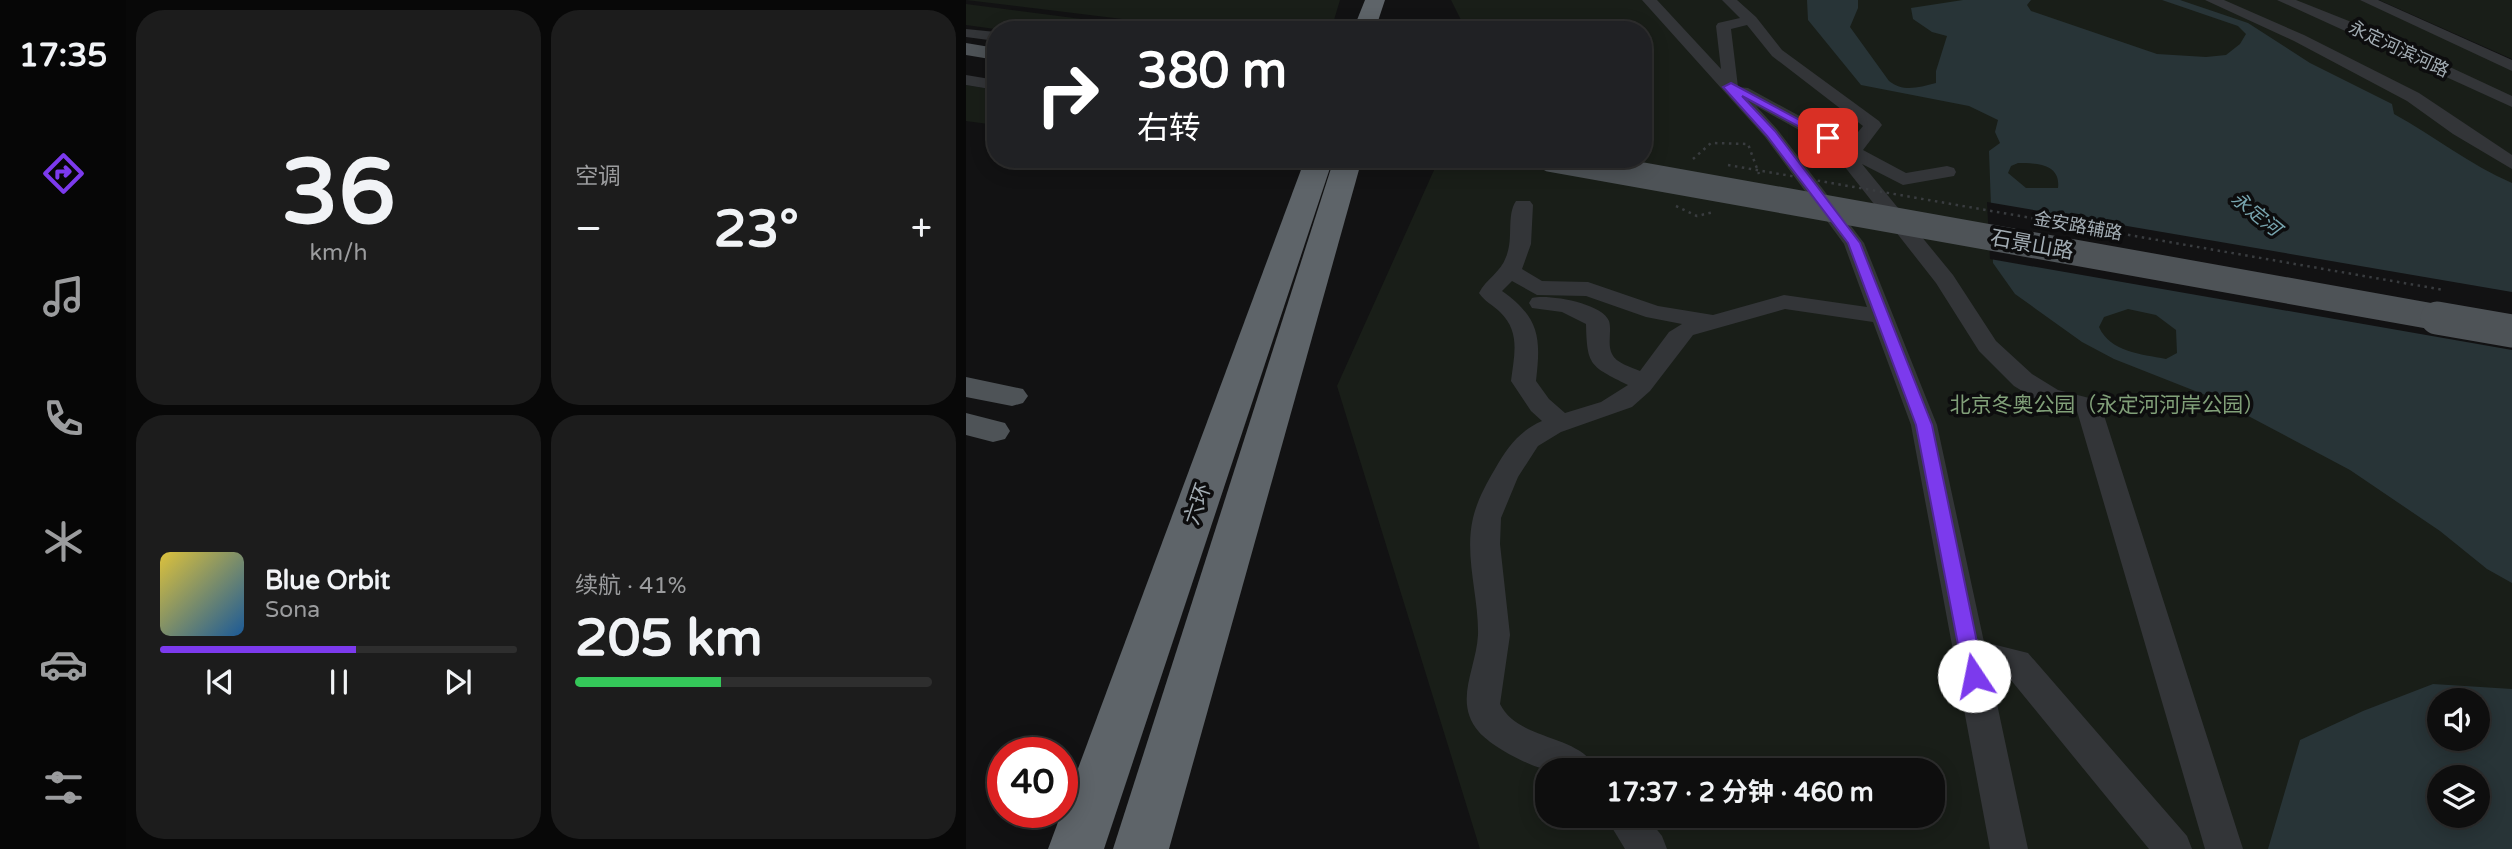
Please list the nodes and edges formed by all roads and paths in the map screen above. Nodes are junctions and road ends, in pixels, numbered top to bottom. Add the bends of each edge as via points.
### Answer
1 (1649, 0) edge
2 (1730, 0) edge
3 (2213, 0) edge
4 (2284, 0) edge
5 (2367, 0) edge
6 (2380, 0) edge
7 (1388, 3) edge
8 (1751, 20) junction
9 (1372, 21) edge
10 (966, 33) edge
11 (987, 36) edge
12 (966, 49) edge
13 (987, 52) edge
14 (2512, 55) edge
15 (966, 64) edge
16 (2512, 66) edge
17 (987, 67) edge
18 (966, 80) edge
19 (987, 84) edge
20 (1730, 87) junction
21 (2512, 102) edge
22 (1852, 151) junction
23 (1681, 157) dead end
24 (1693, 159) junction
25 (1707, 161) dead end
26 (1652, 162) edge
27 (2512, 163) edge
28 (1721, 164) dead end
29 (1316, 168) edge
30 (1345, 168) edge
31 (1601, 168) edge
32 (1947, 172) dead end
33 (1811, 186) junction
34 (1523, 205) dead end
35 (1511, 271) junction
36 (2444, 290) dead end
37 (1507, 304) junction
38 (2512, 312) edge
39 (1882, 316) junction
40 (1716, 321) junction
41 (2512, 331) edge
42 (1642, 382) junction
43 (966, 387) edge
44 (1012, 396) dead end
45 (1562, 424) junction
46 (1969, 652) junction
47 (1557, 758) edge
48 (1633, 828) edge
49 (1076, 849) edge
50 (1141, 849) edge
51 (1648, 849) edge
52 (2009, 849) edge
53 (2173, 849) edge
54 (2224, 849) edge

1 - 20 street
2 - 8 street
3 - 27 street via 2413,97
4 - 21 street, 永定河滨河路 via 2360,30
5 - 16 street
6 - 14 street
7 - 9 highway
8 - 20 street via 1723,26
8 - 22 street via 1777,53 1873,125
10 - 11 street
12 - 13 main road
15 - 17 main road
18 - 19 street
20 - 22 street
20 - 33 street
22 - 32 street via 1903,179
22 - 54 street via 1850,162 1945,280 1987,346 2023,380 2049,396 2088,406
23 - 24 path
24 - 25 path
24 - 33 path via 1711,144 1748,144 1759,175
26 - 38 main road, 石景山路
28 - 36 path, 金安路辅路, bridge
29 - 49 highway, 六环
30 - 50 highway, 六环
31 - 41 main road, 石景山路, bridge
33 - 39 street via 1854,243
34 - 35 street via 1522,241
35 - 37 street via 1493,284 1490,293
35 - 40 street via 1537,288 1588,289 1654,312
37 - 42 street via 1561,304 1581,310 1597,321 1599,355 1609,366
37 - 45 street via 1528,343 1523,381
39 - 40 street via 1784,302
39 - 46 street via 1924,425
40 - 42 street via 1685,330
42 - 45 street via 1635,392 1610,407
43 - 44 main road
45 - 47 street via 1527,441 1494,495 1483,545 1491,588 1493,650 1481,700 1491,721 1526,745
46 - 52 street
46 - 53 street via 2015,663
48 - 51 street

